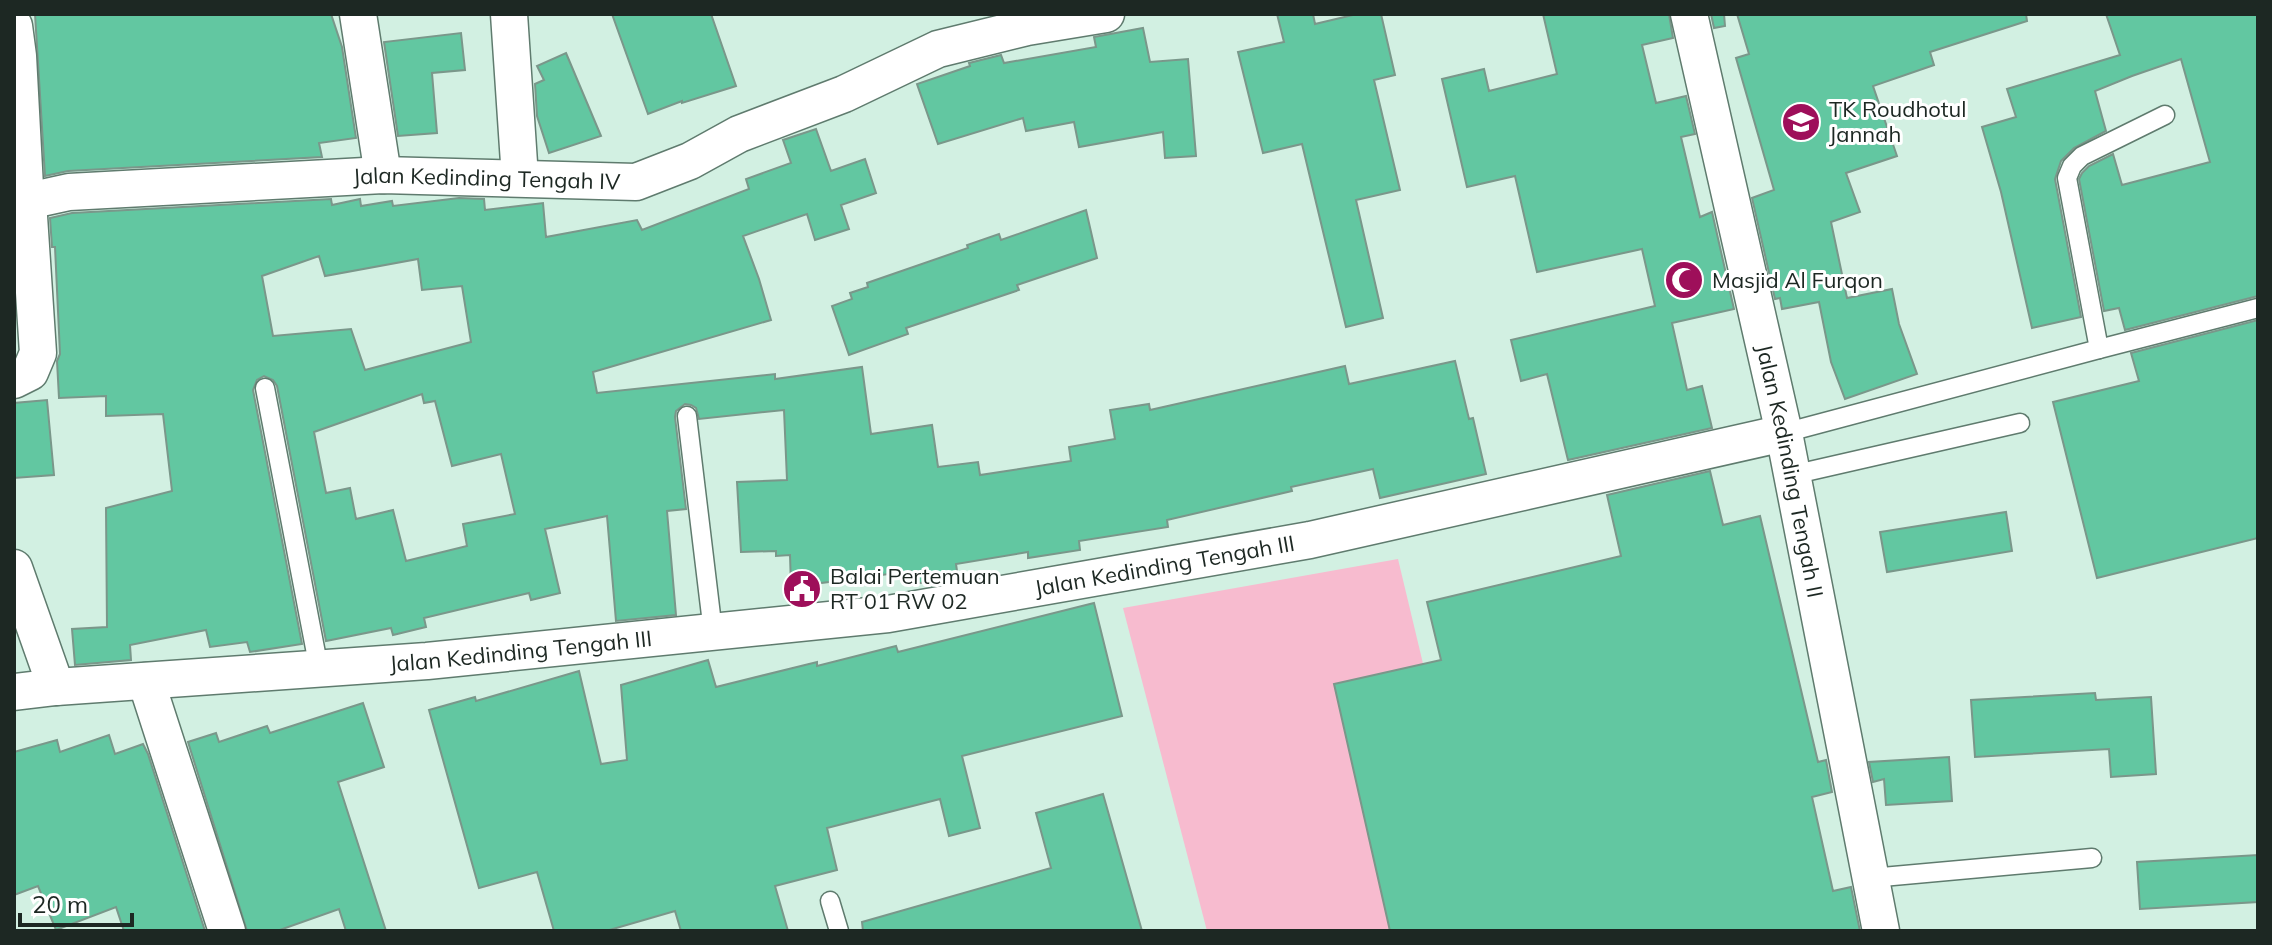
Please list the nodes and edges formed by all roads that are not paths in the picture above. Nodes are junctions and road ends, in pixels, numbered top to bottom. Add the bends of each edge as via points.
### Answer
1 (358, 14) edge
2 (509, 14) edge
3 (1106, 14) edge
4 (1689, 14) edge
5 (14, 26) edge
6 (2165, 115) dead end
7 (383, 175) junction
8 (520, 178) junction
9 (28, 201) junction
10 (2258, 308) edge
11 (2099, 349) junction
12 (14, 380) edge
13 (265, 388) dead end
14 (687, 416) dead end
15 (2020, 423) dead end
16 (1784, 433) junction
17 (1792, 475) junction
18 (14, 568) edge
19 (713, 632) junction
20 (319, 669) junction
21 (146, 681) junction
22 (56, 687) junction
23 (14, 692) edge
24 (2092, 858) dead end
25 (1871, 878) junction
26 (830, 901) dead end
27 (227, 931) edge
28 (839, 931) edge
29 (1881, 931) edge

1 - 7 street
2 - 8 street
3 - 8 street, Jalan Kedinding Tengah IV via 938,49 636,182
4 - 16 street, Jalan Kedinding Tengah II
5 - 9 street
6 - 11 lane via 2082,156 2067,178
7 - 8 street, Jalan Kedinding Tengah IV
7 - 9 street, Jalan Kedinding Tengah IV via 69,192
9 - 12 street via 38,353 30,372
10 - 11 lane
11 - 16 lane
13 - 20 lane
14 - 19 lane
15 - 17 lane
16 - 17 street, Jalan Kedinding Tengah II
16 - 19 street, Jalan Kedinding Tengah III via 1310,540 888,614
17 - 25 street, Jalan Kedinding Tengah II
18 - 22 street
19 - 20 street, Jalan Kedinding Tengah III
20 - 21 street, Jalan Kedinding Tengah III
21 - 22 street, Jalan Kedinding Tengah III
21 - 27 street
22 - 23 street, Jalan Kedinding Tengah III
24 - 25 lane
25 - 29 street, Jalan Kedinding Tengah II
26 - 28 lane

